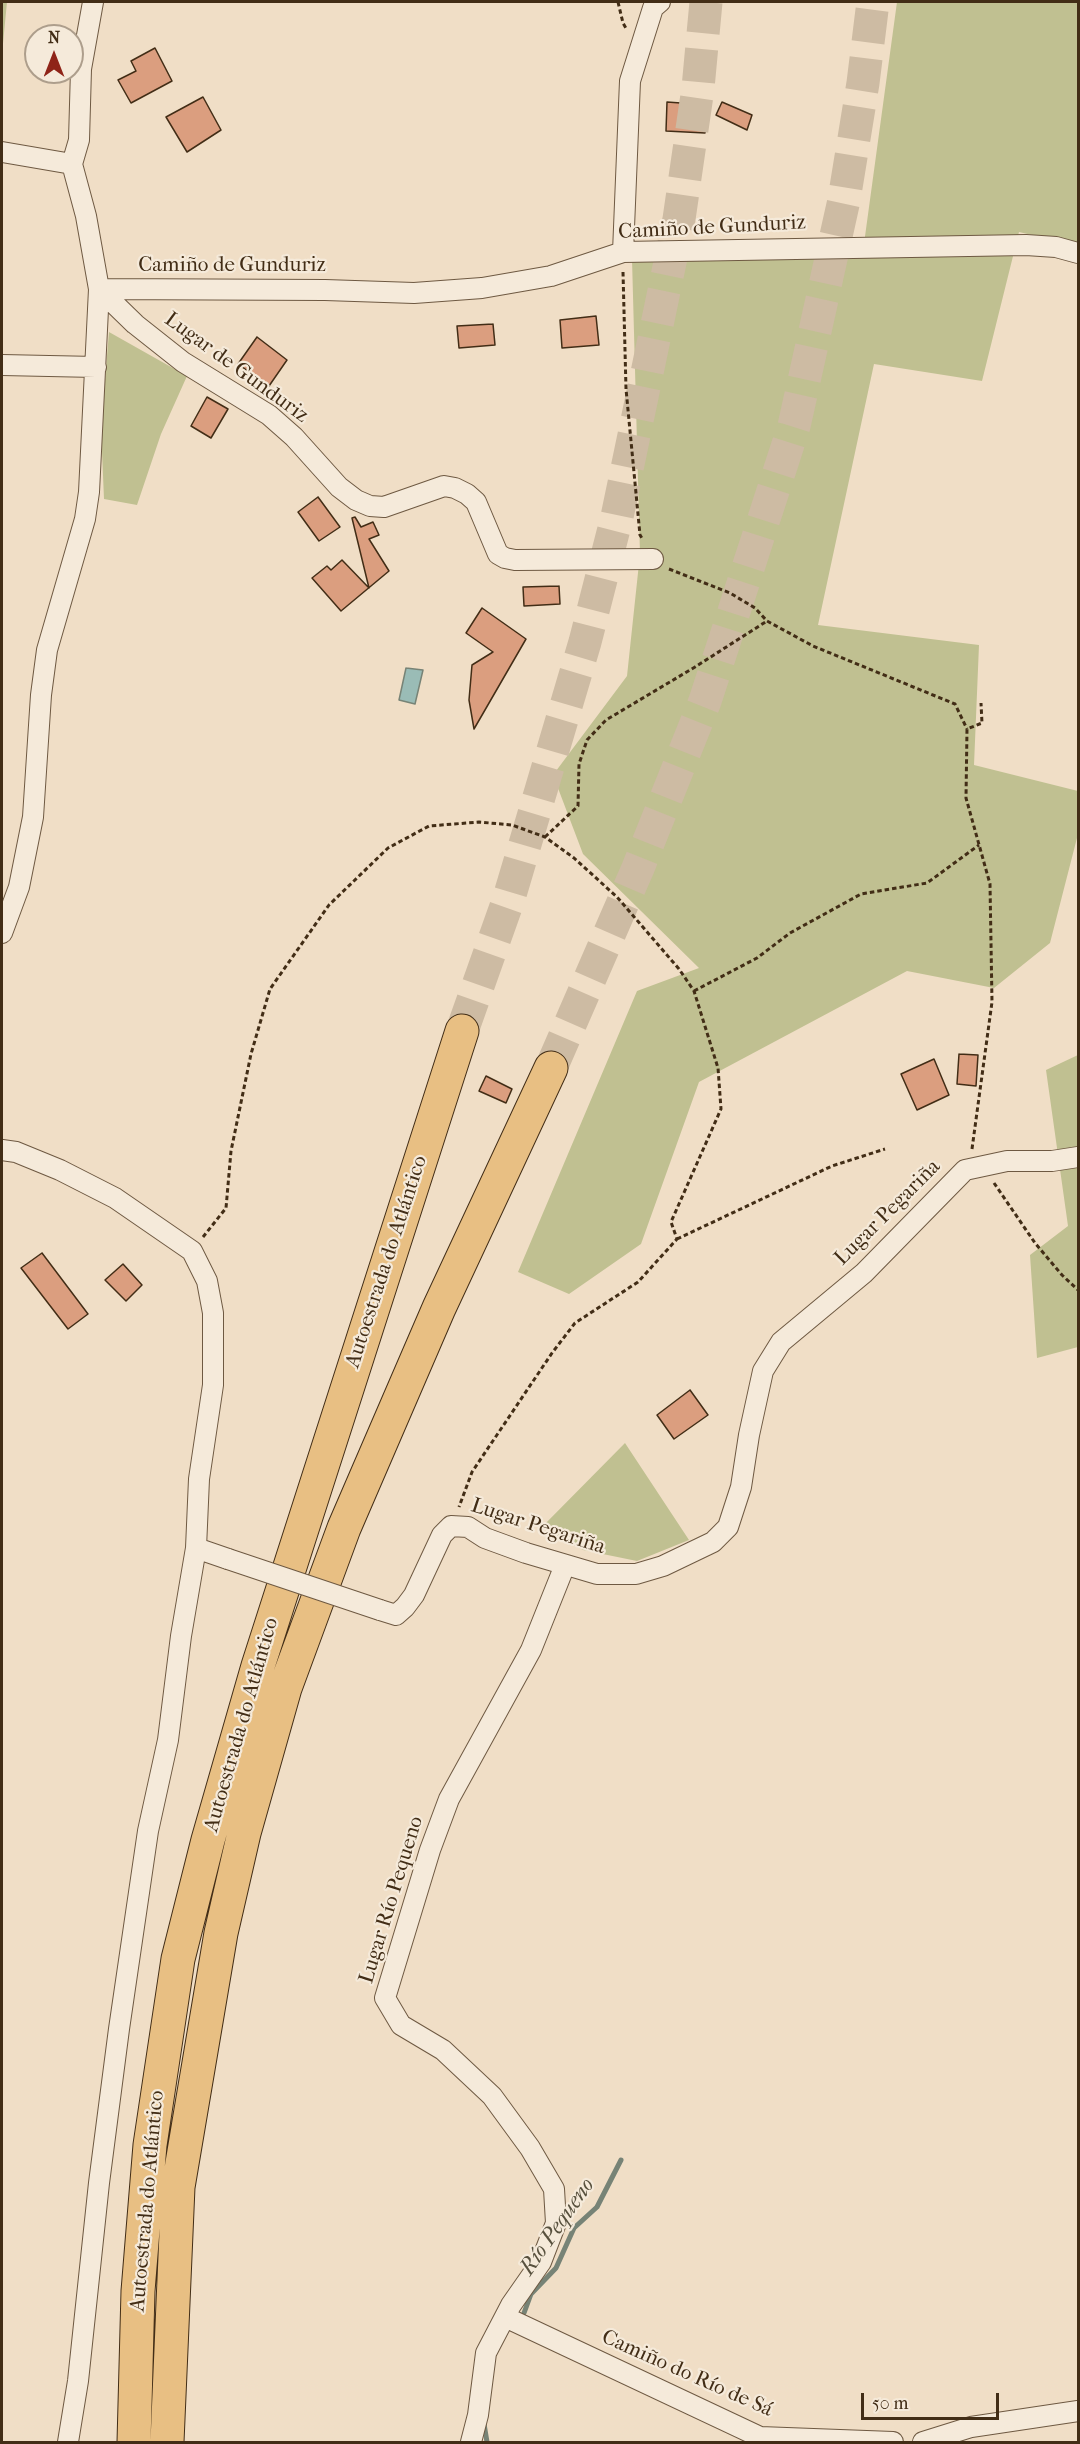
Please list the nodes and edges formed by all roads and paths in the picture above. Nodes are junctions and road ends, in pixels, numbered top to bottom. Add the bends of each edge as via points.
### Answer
1 (93, 2) edge
2 (660, 2) edge
3 (2, 152) edge
4 (72, 164) junction
5 (623, 252) junction
6 (1078, 253) edge
7 (99, 289) junction
8 (2, 365) edge
9 (96, 367) junction
10 (653, 559) junction
11 (767, 621) junction
12 (981, 703) dead end
13 (967, 729) junction
14 (545, 837) junction
15 (979, 845) junction
16 (2, 933) edge
17 (694, 991) junction
18 (462, 1031) tunnel mouth
19 (551, 1068) tunnel mouth
20 (885, 1149) dead end
21 (2, 1150) edge
22 (1078, 1158) edge
23 (986, 1165) junction
24 (965, 1170) junction
25 (676, 1239) junction
26 (192, 1251) junction
27 (1078, 1290) edge
28 (451, 1526) junction
29 (196, 1548) junction
30 (565, 1565) junction
31 (505, 2318) junction
32 (1078, 2411) edge
33 (68, 2442) edge
34 (134, 2442) edge
35 (167, 2442) edge
36 (471, 2442) edge
37 (893, 2442) edge
38 (923, 2442) edge

1 - 4 street via 81,69 79,140
2 - 5 street via 653,8 630,81
3 - 4 street
4 - 7 street
5 - 6 street, Camiño de Gunduriz via 1026,245
5 - 7 street, Camiño de Gunduriz via 551,276 482,288 414,293
5 - 10 path via 626,389 640,535
7 - 9 street
7 - 10 street, Lugar de Gunduriz via 183,362 294,437 356,500 384,507 444,486 455,488 476,502 498,554 505,558
8 - 9 street
9 - 16 street via 85,519 47,650 33,817 19,887
10 - 11 path via 676,573 730,592
11 - 13 path via 813,646 955,704
11 - 14 path via 606,720 587,740 579,764 579,806
12 - 13 path via 982,723
13 - 15 path via 966,798
14 - 17 path via 616,897
14 - 26 path via 512,825 479,822 429,826 388,848 329,905 270,989 251,1054 231,1151 226,1208
15 - 17 path via 927,883 861,894 790,933 757,958
15 - 24 path via 990,884 992,1002 971,1157
17 - 25 path via 718,1068 721,1109 671,1222
18 - 34 highway, Autoestrada do Atlántico via 258,1666 178,1959 149,2156 138,2291
19 - 35 highway, Autoestrada do Atlántico via 439,1308 344,1528 285,1688 256,1788 220,1933 178,2187
20 - 25 path via 832,1166
21 - 26 street via 60,1170 115,1198
22 - 23 street, Lugar Pegariña
23 - 24 street, Lugar Pegariña
23 - 27 path via 998,1190 1035,1243
24 - 30 street, Lugar Pegariña via 864,1273 781,1342 763,1371 741,1487 728,1527 713,1542 636,1574 597,1574
25 - 28 path via 638,1282 575,1323 472,1472
26 - 29 street via 207,1281 213,1313 213,1385 199,1479
28 - 29 street, Lugar Pegariña, bridge via 442,1535 414,1595 396,1615
28 - 30 street, Lugar Pegariña via 468,1527 485,1538
29 - 33 street via 121,2019
30 - 31 street, Lugar Río Pequeno via 531,1650 449,1799 385,1998 401,2025 443,2050 492,2096 554,2189 556,2223 541,2262
31 - 36 street, Lugar Río Pequeno via 486,2353
31 - 37 street, Camiño do Río de Sá via 760,2438
32 - 38 street via 971,2427

